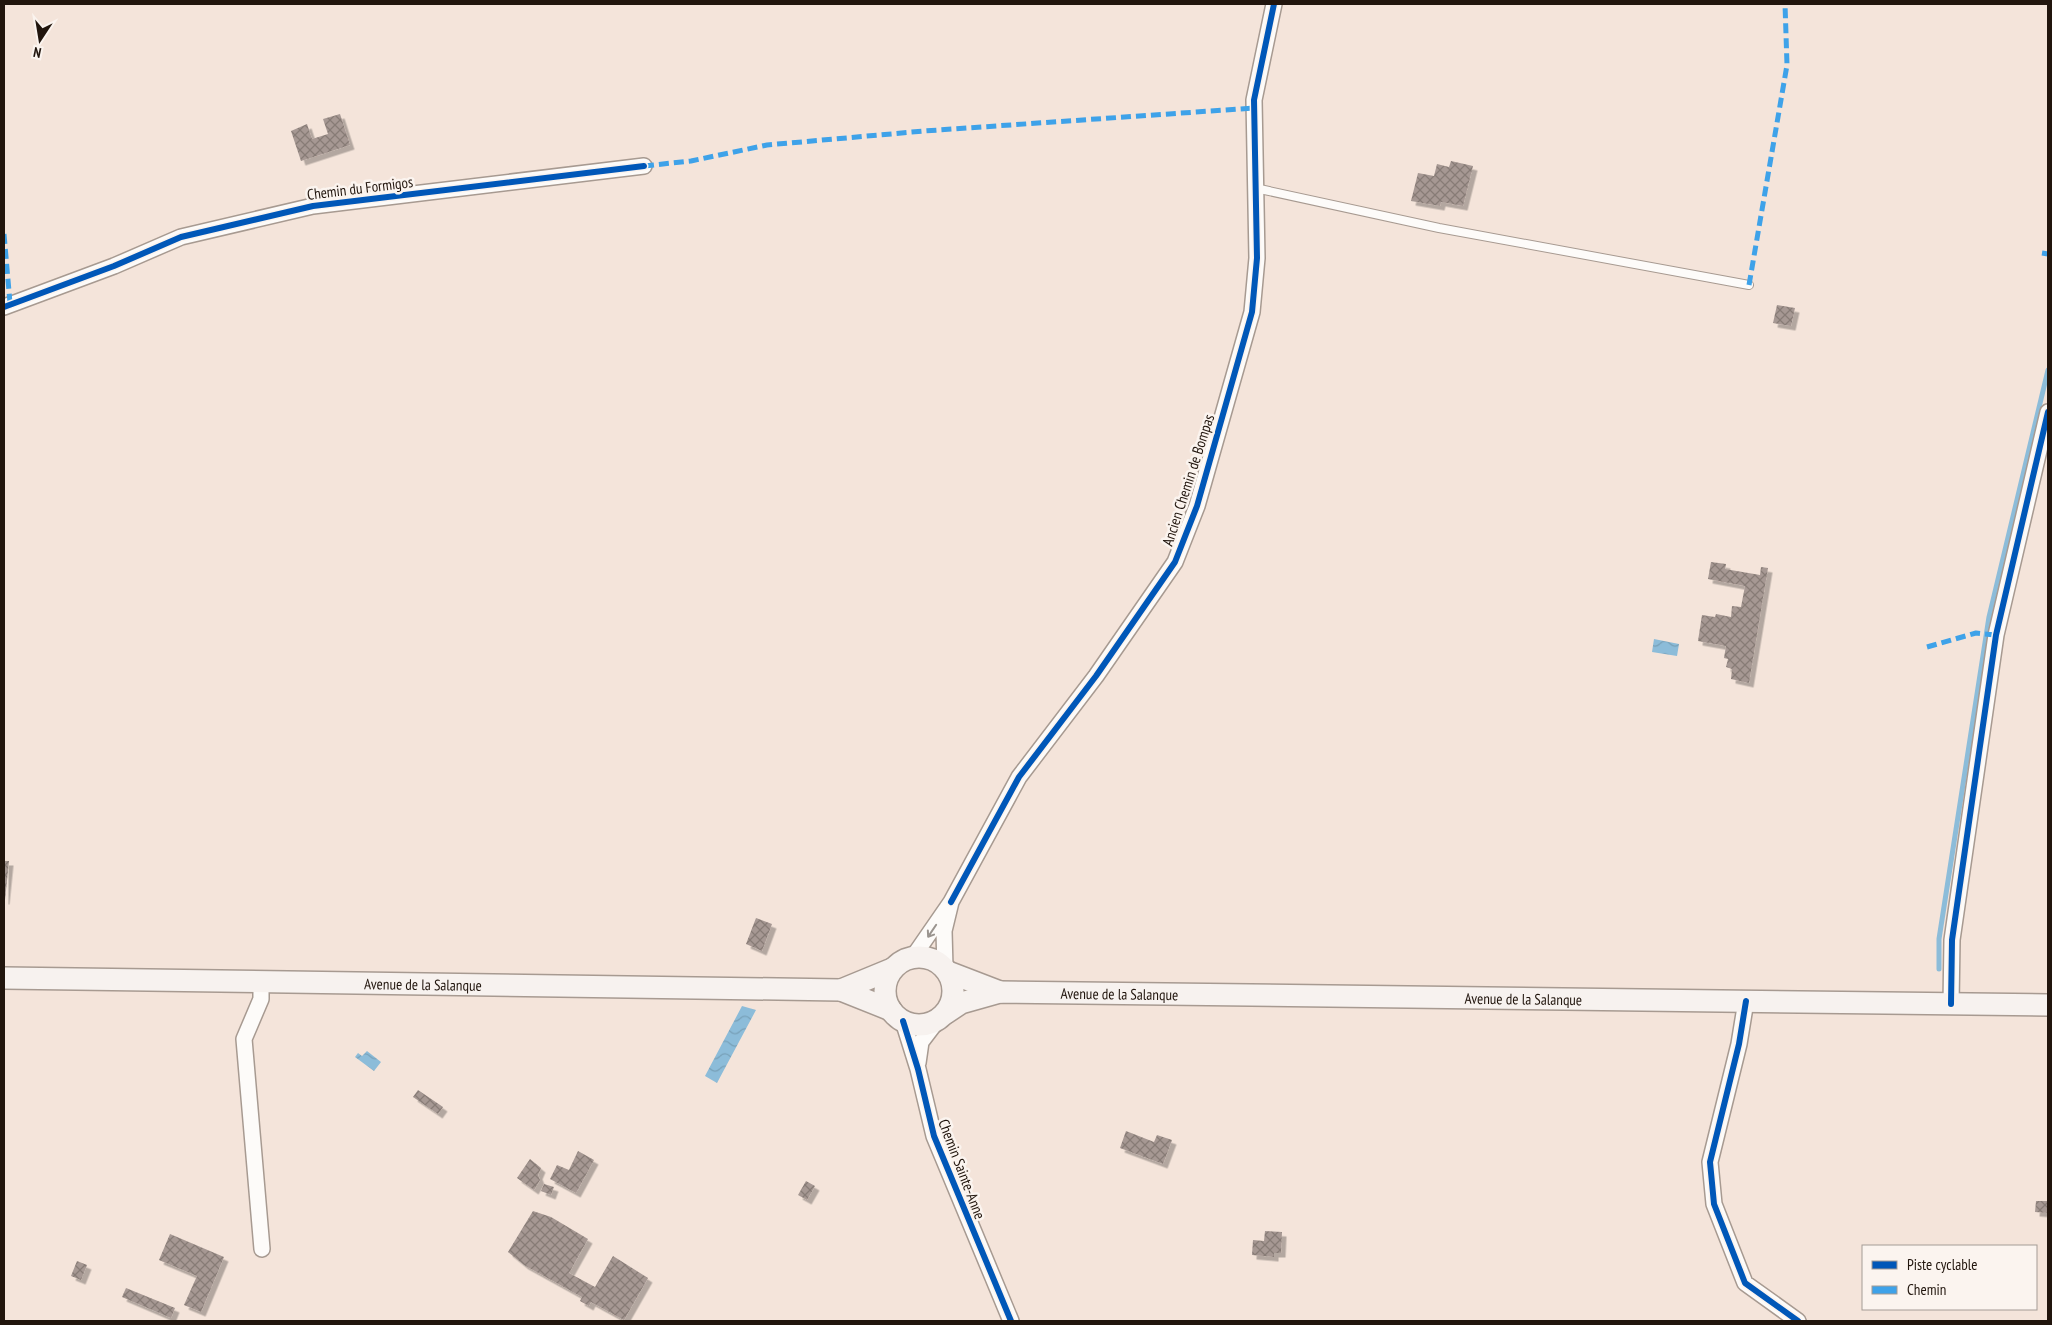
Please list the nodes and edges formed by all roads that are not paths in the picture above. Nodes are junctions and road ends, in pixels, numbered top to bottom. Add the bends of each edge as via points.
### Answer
1 (1274, 4) edge
2 (644, 166) dead end
3 (1255, 188) junction
4 (1749, 286) dead end
5 (4, 307) edge
6 (2048, 412) edge
7 (951, 902) junction
8 (913, 957) junction
9 (892, 970) junction
10 (946, 970) junction
11 (4, 978) edge
12 (261, 981) junction
13 (841, 990) junction
14 (1000, 992) junction
15 (1746, 1001) junction
16 (1951, 1004) junction
17 (2048, 1005) edge
18 (897, 1015) junction
19 (941, 1017) junction
20 (918, 1069) junction
21 (262, 1249) dead end
22 (1010, 1321) edge
23 (1798, 1321) edge

1 - 3 street, Ancien Chemin de Bompas via 1254,100
2 - 5 street, Chemin du Formigos via 313,206 181,237
3 - 4 lane via 1440,228
3 - 7 street, Ancien Chemin de Bompas via 1257,258 1252,312 1197,506 1175,562 1096,676 1019,776
6 - 16 street via 1996,635 1952,940
7 -> 8 street, Ancien Chemin de Bompas
7 - 10 street, Ancien Chemin de Bompas via 944,932
8 - 9 main road via 905,959
8 - 10 main road via 936,961
9 - 13 main road
9 - 18 main road via 887,979 886,1000
10 - 14 main road, Avenue de la Salanque
10 - 19 main road via 954,992 952,1003
11 - 12 main road, Avenue de la Salanque
12 - 13 main road, Avenue de la Salanque
12 - 21 street via 261,999 244,1039
13 - 18 main road
14 - 15 main road, Avenue de la Salanque
14 - 19 main road, Avenue de la Salanque via 960,1003
15 - 16 main road, Avenue de la Salanque
15 - 23 street via 1739,1044 1710,1162 1714,1204 1745,1283
16 - 17 main road, Avenue de la Salanque
18 - 19 main road via 914,1025
18 - 20 street, Chemin Sainte-Anne
19 - 20 street, Chemin Sainte-Anne via 921,1042
20 - 22 street, Chemin Sainte-Anne via 934,1136

